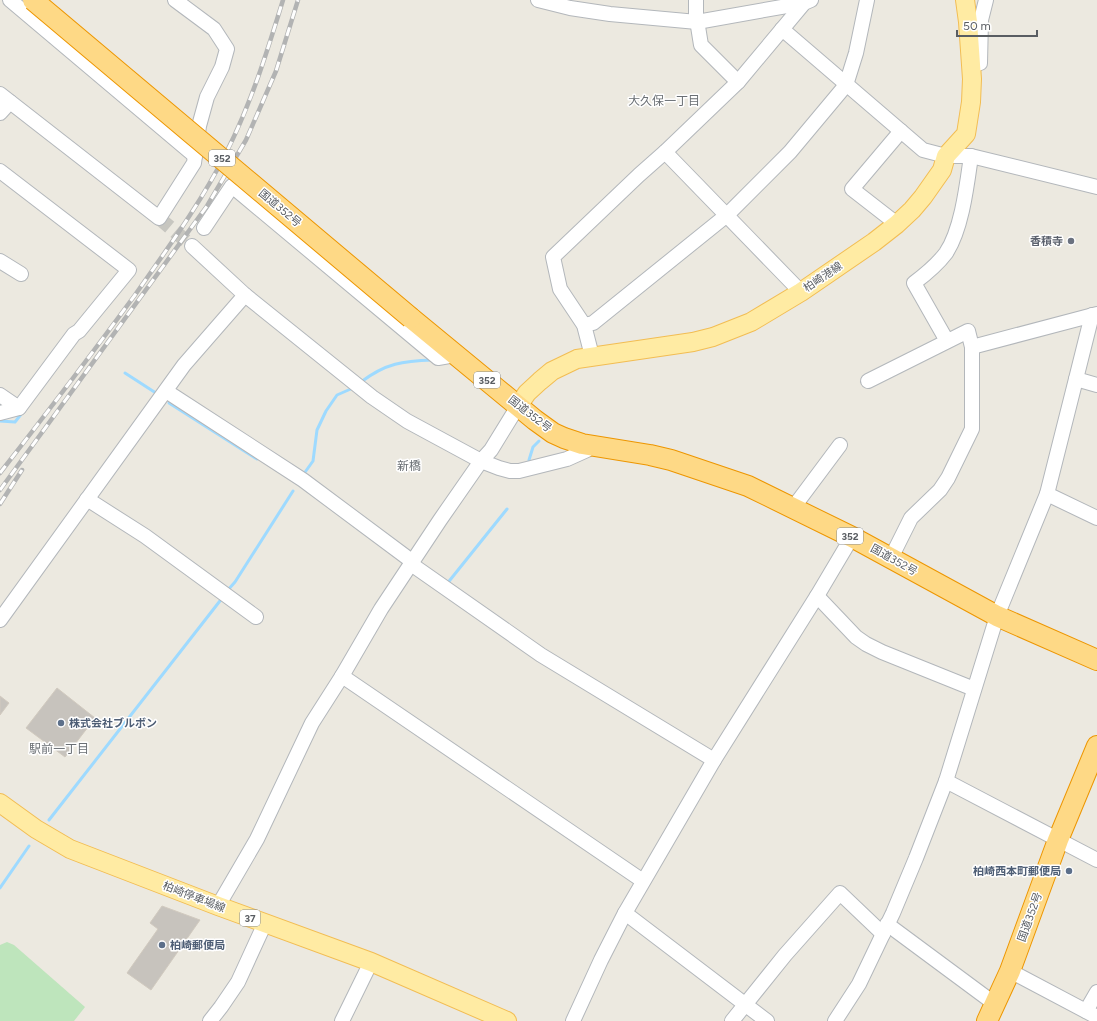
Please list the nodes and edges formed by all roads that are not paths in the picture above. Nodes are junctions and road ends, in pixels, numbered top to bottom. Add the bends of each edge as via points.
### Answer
1 (10, 0) edge
2 (33, 0) edge
3 (175, 0) edge
4 (538, 0) edge
5 (696, 0) edge
6 (867, 0) edge
7 (965, 0) edge
8 (986, 0) edge
9 (808, 1) edge
10 (696, 18) junction
11 (782, 29) junction
12 (971, 66) junction
13 (738, 82) junction
14 (846, 85) junction
15 (5, 98) edge
16 (0, 113) edge
17 (901, 131) junction
18 (665, 152) junction
19 (195, 156) junction
20 (946, 156) junction
21 (971, 156) junction
22 (0, 170) edge
23 (1097, 187) edge
24 (727, 216) junction
25 (897, 224) junction
26 (204, 228) dead end
27 (192, 246) tunnel mouth
28 (0, 261) edge
29 (21, 274) dead end
30 (801, 292) junction
31 (245, 295) junction
32 (1095, 314) edge
33 (584, 325) junction
34 (947, 341) junction
35 (972, 347) junction
36 (455, 355) junction
37 (592, 356) junction
38 (1076, 378) junction
39 (868, 381) dead end
40 (1097, 385) edge
41 (166, 391) junction
42 (0, 394) edge
43 (518, 406) junction
44 (19, 408) junction
45 (0, 413) edge
46 (591, 446) junction
47 (840, 446) dead end
48 (482, 461) junction
49 (1047, 494) junction
50 (87, 499) junction
51 (793, 508) junction
52 (1097, 518) edge
53 (852, 537) junction
54 (891, 558) junction
55 (412, 563) junction
56 (817, 596) junction
57 (997, 616) junction
58 (256, 617) dead end
59 (0, 620) edge
60 (1097, 660) edge
61 (342, 676) junction
62 (974, 689) junction
63 (1097, 746) edge
64 (714, 760) junction
65 (946, 781) junction
66 (0, 803) edge
67 (1058, 840) junction
68 (1097, 860) edge
69 (643, 882) junction
70 (218, 906) junction
71 (625, 913) junction
72 (265, 923) junction
73 (885, 929) junction
74 (371, 962) junction
75 (1010, 971) junction
76 (1097, 992) edge
77 (746, 1005) junction
78 (991, 1012) edge
79 (1092, 1014) edge
80 (210, 1021) edge
81 (342, 1021) edge
82 (507, 1021) edge
83 (573, 1021) edge
84 (732, 1021) edge
85 (767, 1021) edge
86 (835, 1021) edge

1 - 19 street
2 - 36 highway, 国道352号 / 352, bridge
3 - 19 street via 214,29 227,49 222,66 206,97
4 - 10 street via 610,14
5 - 10 street
6 - 14 street via 856,53
7 - 12 main road, 柏崎港線
8 - 12 street via 981,20 980,63
9 - 10 street
9 - 11 street
10 - 13 street via 701,45
11 - 13 street
11 - 14 street
12 - 20 main road, 柏崎港線 via 971,102 966,134
13 - 18 street
14 - 17 street
14 - 24 street via 790,152
15 - 16 street
15 - 19 street via 160,218 194,163
17 - 20 street via 922,150
17 - 25 street via 852,189
18 - 24 street
18 - 33 street via 553,257 560,290
20 - 21 street
20 - 25 main road, 柏崎港線 via 942,170 916,205
21 - 23 street
21 - 34 street via 965,198 946,252 929,272 914,283
22 - 44 street via 129,270 74,334
24 - 30 street
24 - 33 street via 593,324
25 - 30 main road, 柏崎港線
26 - 36 street via 232,186 438,358
27 - 31 street
28 - 29 street
30 - 37 main road, 柏崎港線 via 751,322 713,338
31 - 41 street
31 - 48 street via 372,397 407,421
32 - 35 street
32 - 38 street
33 - 37 street
34 - 35 street via 968,331
34 - 39 street
35 - 54 street via 972,429 948,478 940,490 911,518
36 - 43 highway, 国道352号 / 352
37 - 43 main road, 柏崎港線 via 577,359 552,371 527,393
38 - 40 street
38 - 49 street
41 - 50 street
41 - 55 street via 303,480
42 - 44 street
43 - 46 highway, 国道352号 / 352 via 553,433
43 - 48 street
44 - 45 street
46 - 48 street via 567,459 519,471 510,471
46 - 51 highway, 国道352号 / 352 via 671,460 748,486
47 - 51 street
48 - 55 street
49 - 52 street
49 - 57 street
50 - 58 street via 145,536
50 - 59 street
51 - 53 highway, 国道352号 / 352
53 - 54 highway, 国道352号 / 352
53 - 56 street
54 - 57 highway, 国道352号 / 352
55 - 61 street via 381,609
55 - 64 street via 541,655
56 - 62 street via 866,644
56 - 64 street
57 - 60 highway, 国道352号 / 352
57 - 62 street
61 - 69 street
61 - 70 street via 312,724 257,839
62 - 65 street
63 - 67 highway, 国道352号
64 - 69 street
65 - 67 street
65 - 73 street
66 - 70 main road, 柏崎停車場線 / 37 via 70,849
67 - 68 street
67 - 75 highway, 国道352号
69 - 71 street
70 - 72 main road, 柏崎停車場線 / 37
71 - 77 street
71 - 83 street
72 - 74 main road, 柏崎停車場線 / 37
72 - 80 street via 238,982
73 - 77 street via 840,893 785,955
73 - 78 street
73 - 86 street via 859,984
74 - 81 street
74 - 82 main road, 柏崎停車場線 / 37
75 - 78 highway, 国道352号
75 - 79 street
76 - 79 street
77 - 84 street
77 - 85 street

